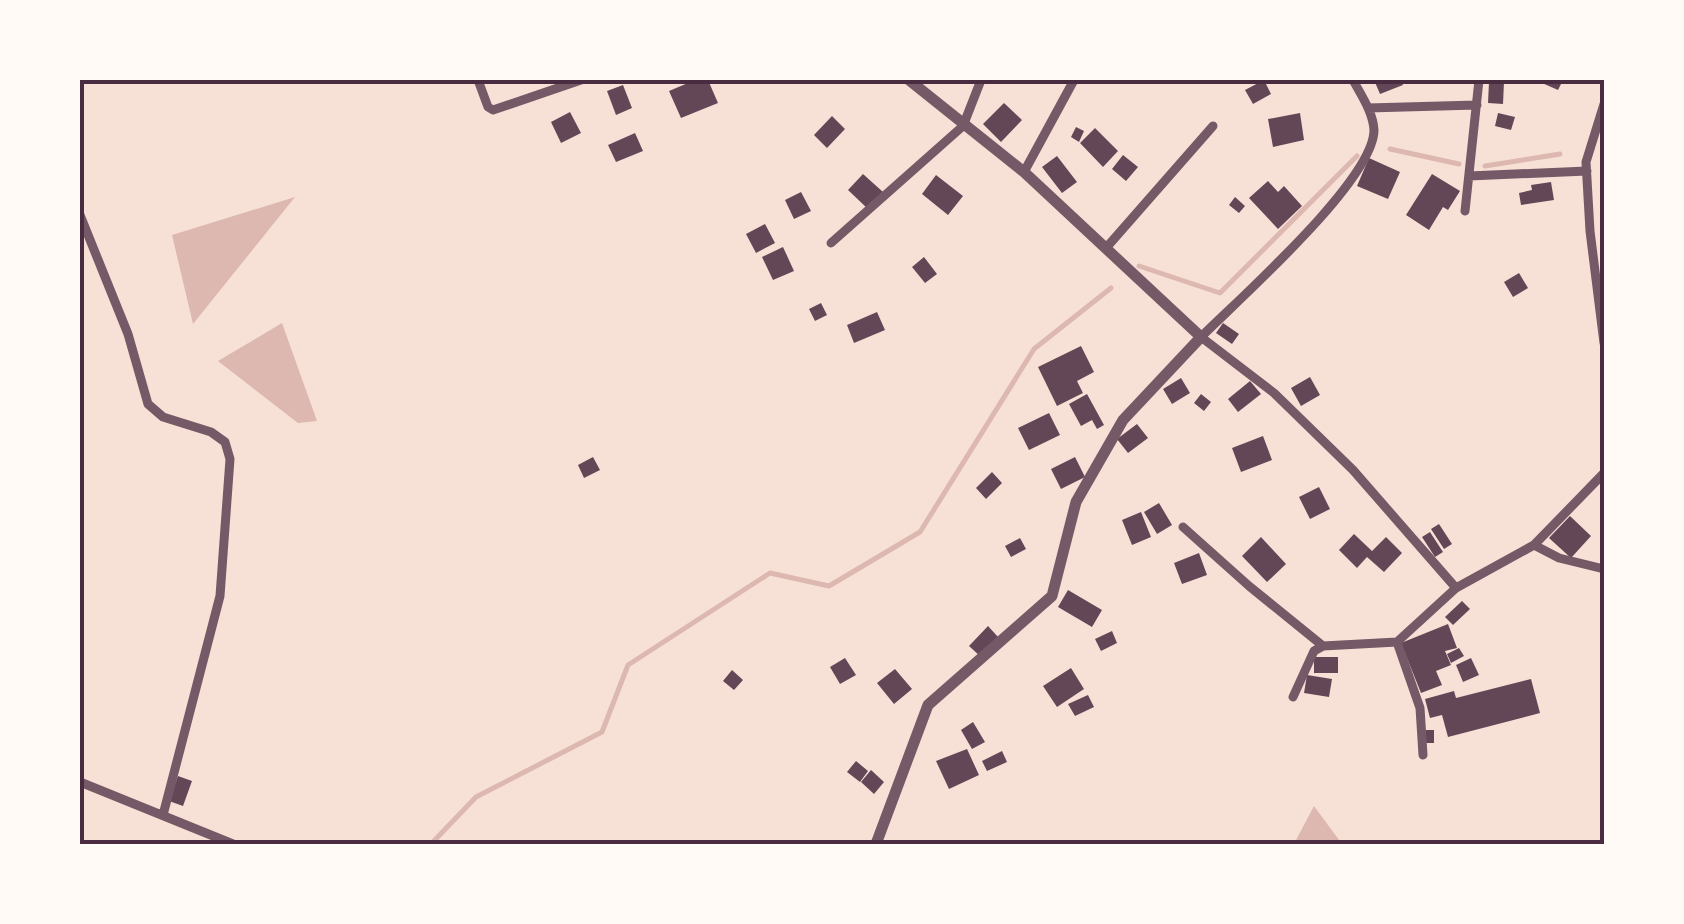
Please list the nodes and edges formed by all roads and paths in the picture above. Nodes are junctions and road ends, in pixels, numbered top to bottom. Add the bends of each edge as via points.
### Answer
1 (478, 80) edge
2 (580, 80) edge
3 (910, 80) edge
4 (981, 80) edge
5 (1074, 80) edge
6 (1353, 80) edge
7 (1479, 80) edge
8 (1604, 104) edge
9 (1477, 105) junction
10 (1368, 108) junction
11 (963, 126) junction
12 (1213, 126) dead end
13 (1587, 171) junction
14 (1024, 172) junction
15 (1469, 176) junction
16 (1466, 211) dead end
17 (80, 215) edge
18 (831, 242) dead end
19 (1106, 248) junction
20 (1202, 338) junction
21 (1604, 343) edge
22 (1604, 473) edge
23 (1183, 527) dead end
24 (1534, 545) junction
25 (1604, 570) edge
26 (1456, 588) junction
27 (1397, 642) junction
28 (1323, 646) junction
29 (1293, 697) dead end
30 (1423, 755) dead end
31 (80, 782) edge
32 (162, 815) junction
33 (233, 844) edge
34 (876, 844) edge

1 - 2 street via 493,110
3 - 11 street
4 - 11 street
5 - 14 street
6 - 10 street
7 - 9 street
8 - 13 street
9 - 10 street
9 - 15 street
10 - 20 street via 1374,129 1369,154 1353,180
11 - 14 street
11 - 18 street
12 - 19 street
13 - 15 street
13 - 21 street
14 - 19 street
15 - 16 street
17 - 32 street via 148,404 163,417 226,442 230,459 220,596
19 - 20 street
20 - 26 street via 1274,393
20 - 34 street via 1123,420 1085,485 1052,596 928,705
22 - 24 street
23 - 28 street
24 - 25 street
24 - 26 street
26 - 27 street
27 - 28 street
27 - 30 street via 1420,708
28 - 29 street via 1305,664
31 - 32 street
32 - 33 street

